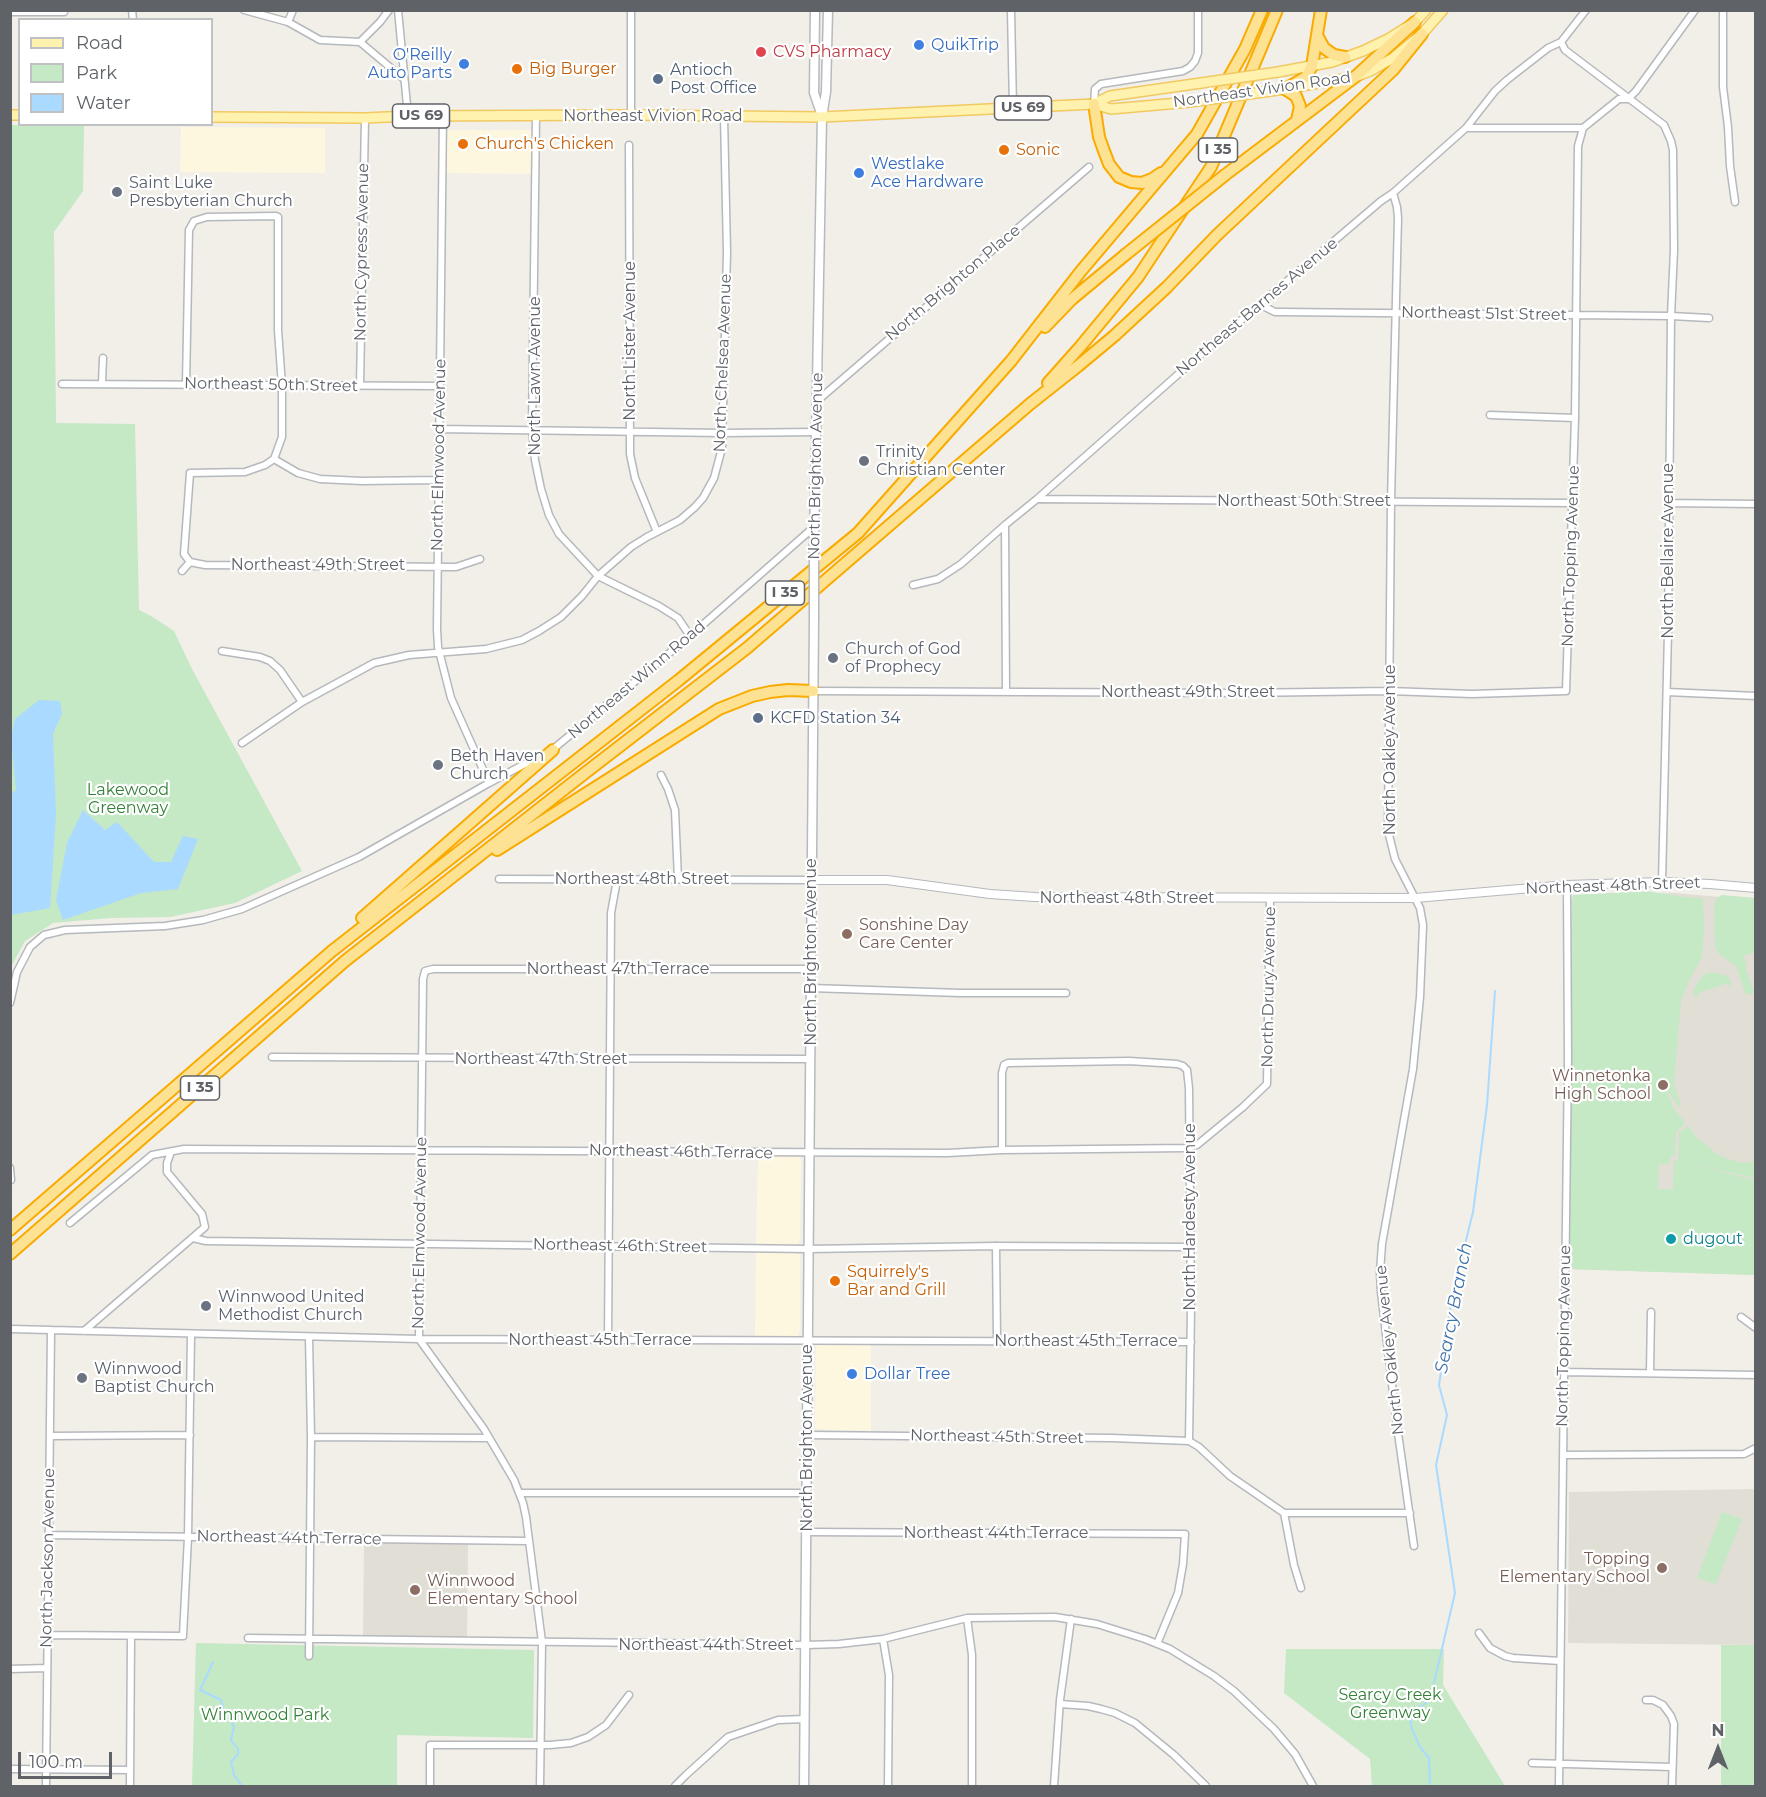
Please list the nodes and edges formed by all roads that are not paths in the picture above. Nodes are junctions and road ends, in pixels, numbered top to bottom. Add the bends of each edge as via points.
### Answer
1 (244, 10) edge
2 (293, 10) edge
3 (389, 10) edge
4 (398, 10) edge
5 (631, 10) edge
6 (815, 10) edge
7 (828, 10) edge
8 (1011, 10) edge
9 (1198, 10) edge
10 (1262, 10) edge
11 (1277, 10) edge
12 (1321, 10) edge
13 (1426, 10) edge
14 (1443, 10) edge
15 (1586, 10) edge
16 (1695, 10) edge
17 (1723, 10) edge
18 (10, 12) edge
19 (63, 14) edge
20 (288, 22) junction
21 (1415, 22) junction
22 (1422, 34) junction
23 (1317, 35) junction
24 (360, 42) junction
25 (1561, 42) junction
26 (1345, 57) junction
27 (1312, 66) junction
28 (1355, 77) junction
29 (404, 79) junction
30 (1285, 88) junction
31 (1628, 99) junction
32 (1094, 104) junction
33 (1013, 108) junction
34 (631, 115) junction
35 (408, 116) junction
36 (443, 116) junction
37 (536, 116) junction
38 (213, 117) edge
39 (724, 117) junction
40 (822, 117) junction
41 (365, 118) junction
42 (1297, 120) junction
43 (1466, 128) junction
44 (1583, 128) junction
45 (629, 145) dead end
46 (1089, 166) dead end
47 (1171, 166) junction
48 (1393, 193) junction
49 (1735, 202) dead end
50 (284, 212) dead end
51 (278, 217) junction
52 (1261, 305) junction
53 (1396, 313) junction
54 (1576, 315) junction
55 (1671, 316) junction
56 (1710, 318) dead end
57 (103, 358) dead end
58 (1011, 361) junction
59 (102, 383) junction
60 (62, 384) dead end
61 (186, 384) junction
62 (282, 386) junction
63 (360, 386) junction
64 (440, 386) junction
65 (817, 401) junction
66 (1030, 404) junction
67 (1490, 415) dead end
68 (1575, 418) junction
69 (439, 429) junction
70 (532, 429) junction
71 (629, 431) junction
72 (817, 432) junction
73 (723, 433) junction
74 (274, 459) junction
75 (438, 480) junction
76 (1037, 499) junction
77 (1392, 501) junction
78 (1572, 503) junction
79 (1668, 503) junction
80 (1755, 504) edge
81 (1005, 525) junction
82 (814, 527) junction
83 (657, 532) junction
84 (480, 559) dead end
85 (190, 562) junction
86 (437, 566) junction
87 (182, 571) dead end
88 (598, 576) junction
89 (913, 585) dead end
90 (690, 636) junction
91 (222, 651) dead end
92 (440, 652) junction
93 (813, 691) junction
94 (1006, 691) junction
95 (1564, 691) joint
96 (1389, 692) junction
97 (1666, 692) junction
98 (1755, 696) edge
99 (302, 702) junction
100 (242, 742) dead end
101 (553, 750) junction
102 (661, 775) dead end
103 (489, 783) junction
104 (456, 875) junction
105 (499, 879) dead end
106 (678, 879) junction
107 (617, 880) junction
108 (812, 880) junction
109 (1662, 882) junction
110 (1567, 885) junction
111 (1755, 888) edge
112 (1415, 897) junction
113 (1270, 899) junction
114 (332, 951) junction
115 (611, 969) junction
116 (811, 969) junction
117 (425, 971) joint
118 (811, 988) junction
119 (1066, 993) dead end
120 (10, 1003) edge
121 (272, 1057) dead end
122 (423, 1059) junction
123 (611, 1059) junction
124 (810, 1059) junction
125 (1190, 1147) junction
126 (1002, 1150) junction
127 (421, 1151) junction
128 (171, 1152) junction
129 (609, 1152) junction
130 (810, 1153) junction
131 (10, 1168) edge
132 (11, 1180) edge
133 (70, 1223) dead end
134 (10, 1230) edge
135 (193, 1238) junction
136 (420, 1245) junction
137 (609, 1245) junction
138 (996, 1246) junction
139 (1190, 1247) junction
140 (808, 1249) junction
141 (10, 1254) edge
142 (1651, 1312) dead end
143 (1741, 1317) dead end
144 (1755, 1328) edge
145 (10, 1329) edge
146 (51, 1330) junction
147 (84, 1331) junction
148 (191, 1334) junction
149 (309, 1337) junction
150 (419, 1339) junction
151 (608, 1340) junction
152 (807, 1341) junction
153 (997, 1341) junction
154 (1191, 1342) junction
155 (1563, 1372) junction
156 (1650, 1373) junction
157 (1755, 1375) edge
158 (190, 1435) junction
159 (806, 1435) junction
160 (50, 1436) junction
161 (311, 1437) junction
162 (489, 1438) junction
163 (1188, 1441) junction
164 (1755, 1448) edge
165 (1563, 1455) junction
166 (519, 1493) junction
167 (806, 1493) junction
168 (1284, 1512) junction
169 (1410, 1513) junction
170 (806, 1532) junction
171 (49, 1535) junction
172 (188, 1537) junction
173 (311, 1538) junction
174 (529, 1540) junction
175 (1414, 1546) dead end
176 (1301, 1588) dead end
177 (967, 1618) junction
178 (1071, 1619) junction
179 (1479, 1633) dead end
180 (48, 1635) junction
181 (131, 1636) junction
182 (248, 1638) dead end
183 (310, 1639) junction
184 (883, 1639) junction
185 (542, 1642) junction
186 (1157, 1644) junction
187 (806, 1645) junction
188 (309, 1656) dead end
189 (1560, 1661) junction
190 (47, 1668) junction
191 (10, 1669) edge
192 (629, 1695) dead end
193 (1646, 1700) dead end
194 (1060, 1704) junction
195 (805, 1719) junction
196 (540, 1744) junction
197 (1532, 1762) dead end
198 (1559, 1764) junction
199 (1672, 1767) junction
200 (10, 1769) edge
201 (46, 1769) junction
202 (130, 1770) junction
203 (46, 1786) edge
204 (130, 1786) edge
205 (430, 1786) edge
206 (540, 1786) edge
207 (675, 1786) edge
208 (804, 1786) edge
209 (888, 1786) edge
210 (972, 1786) edge
211 (1054, 1786) edge
212 (1206, 1786) edge
213 (1313, 1786) edge
214 (1559, 1786) edge
215 (1672, 1786) edge

1 - 20 street
2 - 20 street
3 - 24 street
4 - 29 street
5 - 34 street
6 - 40 main road, North Brighton Avenue via 814,93
7 - 40 main road, North Brighton Avenue
8 - 33 street
9 - 32 street via 1198,53 1190,67 1101,84 1095,89
10 - 47 highway, I 35 via 1245,49 1197,134
11 - 66 highway, I 35 via 1211,167 1138,277
12 - 23 highway
13 - 21 main road, Northeast Vivion Road / US 69
14 - 22 main road, Northeast Vivion Road / US 69
15 - 25 street, Northeast Barnes Avenue
16 - 31 street
17 - 49 street via 1723,87
18 - 19 street
20 - 24 street via 320,40
21 - 26 main road, Northeast Vivion Road / US 69 via 1388,39
21 - 28 highway
22 - 28 main road, Northeast Vivion Road / US 69 via 1393,58
22 - 66 highway via 1393,70 1216,235 1167,287
23 - 26 highway via 1324,48
23 - 27 highway
24 - 29 street
25 - 31 street, North Bellaire Avenue via 1565,50
25 - 43 street, Northeast Barnes Avenue via 1507,80
26 - 27 main road, Northeast Vivion Road / US 69
27 - 30 highway via 1306,77
27 - 32 main road, Northeast Vivion Road / US 69, bridge via 1110,96
28 - 30 main road, Northeast Vivion Road / US 69
28 - 42 highway
29 - 35 street
30 - 32 main road, Northeast Vivion Road / US 69, bridge via 1111,109
30 - 42 highway via 1296,96 1300,106
31 - 44 street via 1619,99
31 - 55 street, North Bellaire Avenue via 1664,125 1673,150
32 - 33 main road, Northeast Vivion Road / US 69
32 - 47 highway via 1099,137 1119,177 1142,183
33 - 40 main road, Northeast Vivion Road / US 69
34 - 37 main road, Northeast Vivion Road / US 69
34 - 39 main road, Northeast Vivion Road / US 69
35 - 36 main road, Northeast Vivion Road / US 69
35 - 41 main road, Northeast Vivion Road / US 69
36 - 37 main road, Northeast Vivion Road / US 69
36 - 64 street, North Elmwood Avenue
37 - 70 street, North Lawn Avenue
38 - 41 main road, Northeast Vivion Road / US 69
39 - 40 main road, Northeast Vivion Road / US 69
39 - 73 street, North Chelsea Avenue via 727,252
40 - 65 main road, North Brighton Avenue
41 - 63 street, North Cypress Avenue
42 - 58 highway, bridge via 1072,299
43 - 44 street
43 - 48 street, Northeast Barnes Avenue
44 - 54 street, North Topping Avenue via 1578,146
45 - 71 street, North Lister Avenue
46 - 65 street, North Brighton Place
47 - 58 highway, I 35
48 - 52 street, Northeast Barnes Avenue
48 - 53 street, North Oakley Avenue via 1398,218
50 - 51 street
51 - 61 street via 207,217 194,221 189,230
51 - 62 street
52 - 53 street, Northeast 51st Street via 1275,312
52 - 76 street, Northeast Barnes Avenue
53 - 54 street, Northeast 51st Street
53 - 77 street, North Oakley Avenue
54 - 55 street, Northeast 51st Street
54 - 68 street, North Topping Avenue
55 - 56 street, Northeast 51st Street
55 - 79 street, North Bellaire Avenue
57 - 59 street
58 - 114 highway, I 35 via 858,533 679,680
59 - 60 street, Northeast 50th Street
59 - 61 street, Northeast 50th Street
61 - 62 street, Northeast 50th Street
62 - 63 street, Northeast 50th Street
62 - 74 street via 282,437
63 - 64 street, Northeast 50th Street
64 - 69 street, North Elmwood Avenue
65 - 72 main road, North Brighton Avenue
66 - 104 highway, I 35 via 747,648
67 - 68 street
68 - 78 street, North Topping Avenue
69 - 70 street
69 - 75 street, North Elmwood Avenue
70 - 71 street
70 - 88 street, North Lawn Avenue via 537,474 549,515 565,541
71 - 73 street
71 - 83 street, North Lister Avenue via 635,478
72 - 73 street
72 - 82 main road, North Brighton Avenue
73 - 83 street, North Chelsea Avenue via 718,467 703,498 680,520
74 - 75 street via 298,473 320,479
74 - 85 street via 245,472 190,473 184,554
75 - 86 street, North Elmwood Avenue
76 - 77 street, Northeast 50th Street
76 - 81 street, Northeast Barnes Avenue
77 - 78 street, Northeast 50th Street
77 - 96 street, North Oakley Avenue
78 - 95 street, North Topping Avenue
79 - 80 street
79 - 97 street, North Bellaire Avenue
81 - 89 street, Northeast Barnes Avenue via 938,579
81 - 94 street
82 - 90 street, Northeast Winn Road
82 - 93 main road, North Brighton Avenue, bridge
83 - 88 street, North Chelsea Avenue via 639,541
84 - 86 street, Northeast 49th Street via 456,567
85 - 86 street, Northeast 49th Street
85 - 87 street
86 - 92 street, North Elmwood Avenue
88 - 90 street, North Lawn Avenue via 678,618
88 - 92 street, North Chelsea Avenue via 561,617 522,640 486,649
90 - 101 street, Northeast Winn Road
91 - 99 street via 270,661
92 - 99 street, North Chelsea Avenue via 374,663
92 - 103 street, North Elmwood Avenue via 451,698
93 - 94 street, Northeast 49th Street
93 - 104 highway via 788,690 752,696 719,709
93 - 108 main road, North Brighton Avenue
94 - 96 street, Northeast 49th Street
95 - 96 street, Northeast 49th Street
96 - 112 street, North Oakley Avenue via 1388,831 1395,858
97 - 98 street
97 - 109 street, North Bellaire Avenue
99 - 100 street, North Chelsea Avenue
101 - 103 street, Northeast Winn Road
101 - 114 highway via 349,930
102 - 106 street via 675,810
103 - 120 street, Northeast Winn Road via 359,857 242,909 165,926 65,930 44,935 30,946 17,972
104 - 141 highway, I 35 via 345,961
105 - 107 street, Northeast 48th Street
106 - 107 street, Northeast 48th Street
106 - 108 street, Northeast 48th Street
107 - 115 street via 611,913
108 - 113 street, Northeast 48th Street via 887,880 1035,897
108 - 116 main road, North Brighton Avenue
109 - 110 street, Northeast 48th Street
109 - 111 street, Northeast 48th Street
110 - 112 street, Northeast 48th Street
110 - 155 street, North Topping Avenue
112 - 113 street, Northeast 48th Street
112 - 169 street, North Oakley Avenue via 1423,925 1420,997 1413,1069 1380,1272
113 - 125 street, North Drury Avenue via 1267,1084 1229,1119
114 - 134 highway, I 35
115 - 116 street, Northeast 47th Terrace
115 - 117 street, Northeast 47th Terrace
115 - 123 street
116 - 118 main road, North Brighton Avenue
117 - 122 street, North Elmwood Avenue
118 - 119 street
118 - 124 main road, North Brighton Avenue
121 - 122 street, Northeast 47th Street
122 - 123 street, Northeast 47th Street
122 - 127 street, North Elmwood Avenue
123 - 124 street, Northeast 47th Street
123 - 129 street
124 - 130 main road, North Brighton Avenue
125 - 126 street, Northeast 46th Terrace
125 - 126 street, North Hardesty Avenue via 1189,1073 1185,1067 1129,1061 1004,1065
125 - 139 street, North Hardesty Avenue
126 - 130 street, Northeast 46th Terrace
127 - 128 street, Northeast 46th Terrace via 211,1148
127 - 129 street, Northeast 46th Terrace
127 - 136 street, North Elmwood Avenue
128 - 133 street, Northeast 46th Terrace via 152,1155
128 - 135 street via 167,1172 204,1218 205,1227
129 - 130 street, Northeast 46th Terrace
129 - 137 street
130 - 140 main road, North Brighton Avenue
131 - 132 street
135 - 136 street, Northeast 46th Street
135 - 147 street
136 - 137 street, Northeast 46th Street
136 - 150 street, North Elmwood Avenue
137 - 140 street, Northeast 46th Street
137 - 151 street
138 - 139 street, Northeast 46th Street
138 - 140 street, Northeast 46th Street
138 - 153 street
139 - 154 street, North Hardesty Avenue
140 - 152 main road, North Brighton Avenue
142 - 156 street
143 - 144 street
145 - 146 street, Northeast 45th Terrace
146 - 147 street, Northeast 45th Terrace
146 - 160 street, North Jackson Avenue
147 - 148 street, Northeast 45th Terrace
148 - 149 street, Northeast 45th Terrace
148 - 158 street
149 - 150 street, Northeast 45th Terrace
149 - 161 street
150 - 151 street, Northeast 45th Terrace
150 - 162 street, North Elmwood Avenue
151 - 152 street, Northeast 45th Terrace
152 - 153 street, Northeast 45th Terrace
152 - 159 main road, North Brighton Avenue
153 - 154 street, Northeast 45th Terrace
154 - 163 street, North Hardesty Avenue
155 - 156 street
155 - 165 street, North Topping Avenue
156 - 157 street
158 - 160 street
158 - 172 street
159 - 163 street, Northeast 45th Street
159 - 167 main road, North Brighton Avenue
160 - 171 street, North Jackson Avenue
161 - 162 street
161 - 173 street
162 - 166 street, North Elmwood Avenue
163 - 168 street via 1230,1476
164 - 165 street via 1744,1454
165 - 189 street, North Topping Avenue
166 - 167 street
166 - 174 street, North Elmwood Avenue
167 - 170 main road, North Brighton Avenue
168 - 169 street
168 - 176 street
169 - 175 street, North Oakley Avenue
170 - 186 street, Northeast 44th Terrace via 1185,1534 1178,1593
170 - 187 main road, North Brighton Avenue
171 - 172 street, Northeast 44th Terrace
171 - 180 street, North Jackson Avenue
172 - 173 street, Northeast 44th Terrace
172 - 181 street via 183,1636
173 - 174 street, Northeast 44th Terrace
173 - 183 street
174 - 185 street, North Elmwood Avenue
177 - 178 street, Northeast 44th Street
177 - 184 street, Northeast 44th Street
177 - 210 street via 972,1655
178 - 186 street, Northeast 44th Street
178 - 194 street
179 - 189 street via 1490,1648 1505,1656
180 - 181 street
180 - 190 street, North Jackson Avenue
181 - 202 street
182 - 183 street, Northeast 44th Street
183 - 185 street, Northeast 44th Street
183 - 188 street
184 - 187 street, Northeast 44th Street
184 - 209 street via 889,1675
185 - 187 street, Northeast 44th Street
185 - 196 street, North Elmwood Avenue
186 - 213 street via 1214,1676 1255,1709 1288,1744
187 - 195 main road, North Brighton Avenue
189 - 198 street, North Topping Avenue
190 - 191 street
190 - 201 street, North Jackson Avenue
192 - 196 street via 609,1722 588,1737 563,1744
193 - 199 street via 1663,1705 1671,1716 1675,1729
194 - 211 street
194 - 212 street via 1101,1709 1135,1723
195 - 207 street via 778,1720 728,1737
195 - 208 main road, North Brighton Avenue
196 - 205 street via 430,1745
196 - 206 street, North Elmwood Avenue
197 - 198 street
198 - 199 street
198 - 214 street, North Topping Avenue
199 - 215 street
200 - 201 street
201 - 202 street
201 - 203 street, North Jackson Avenue
202 - 204 street

